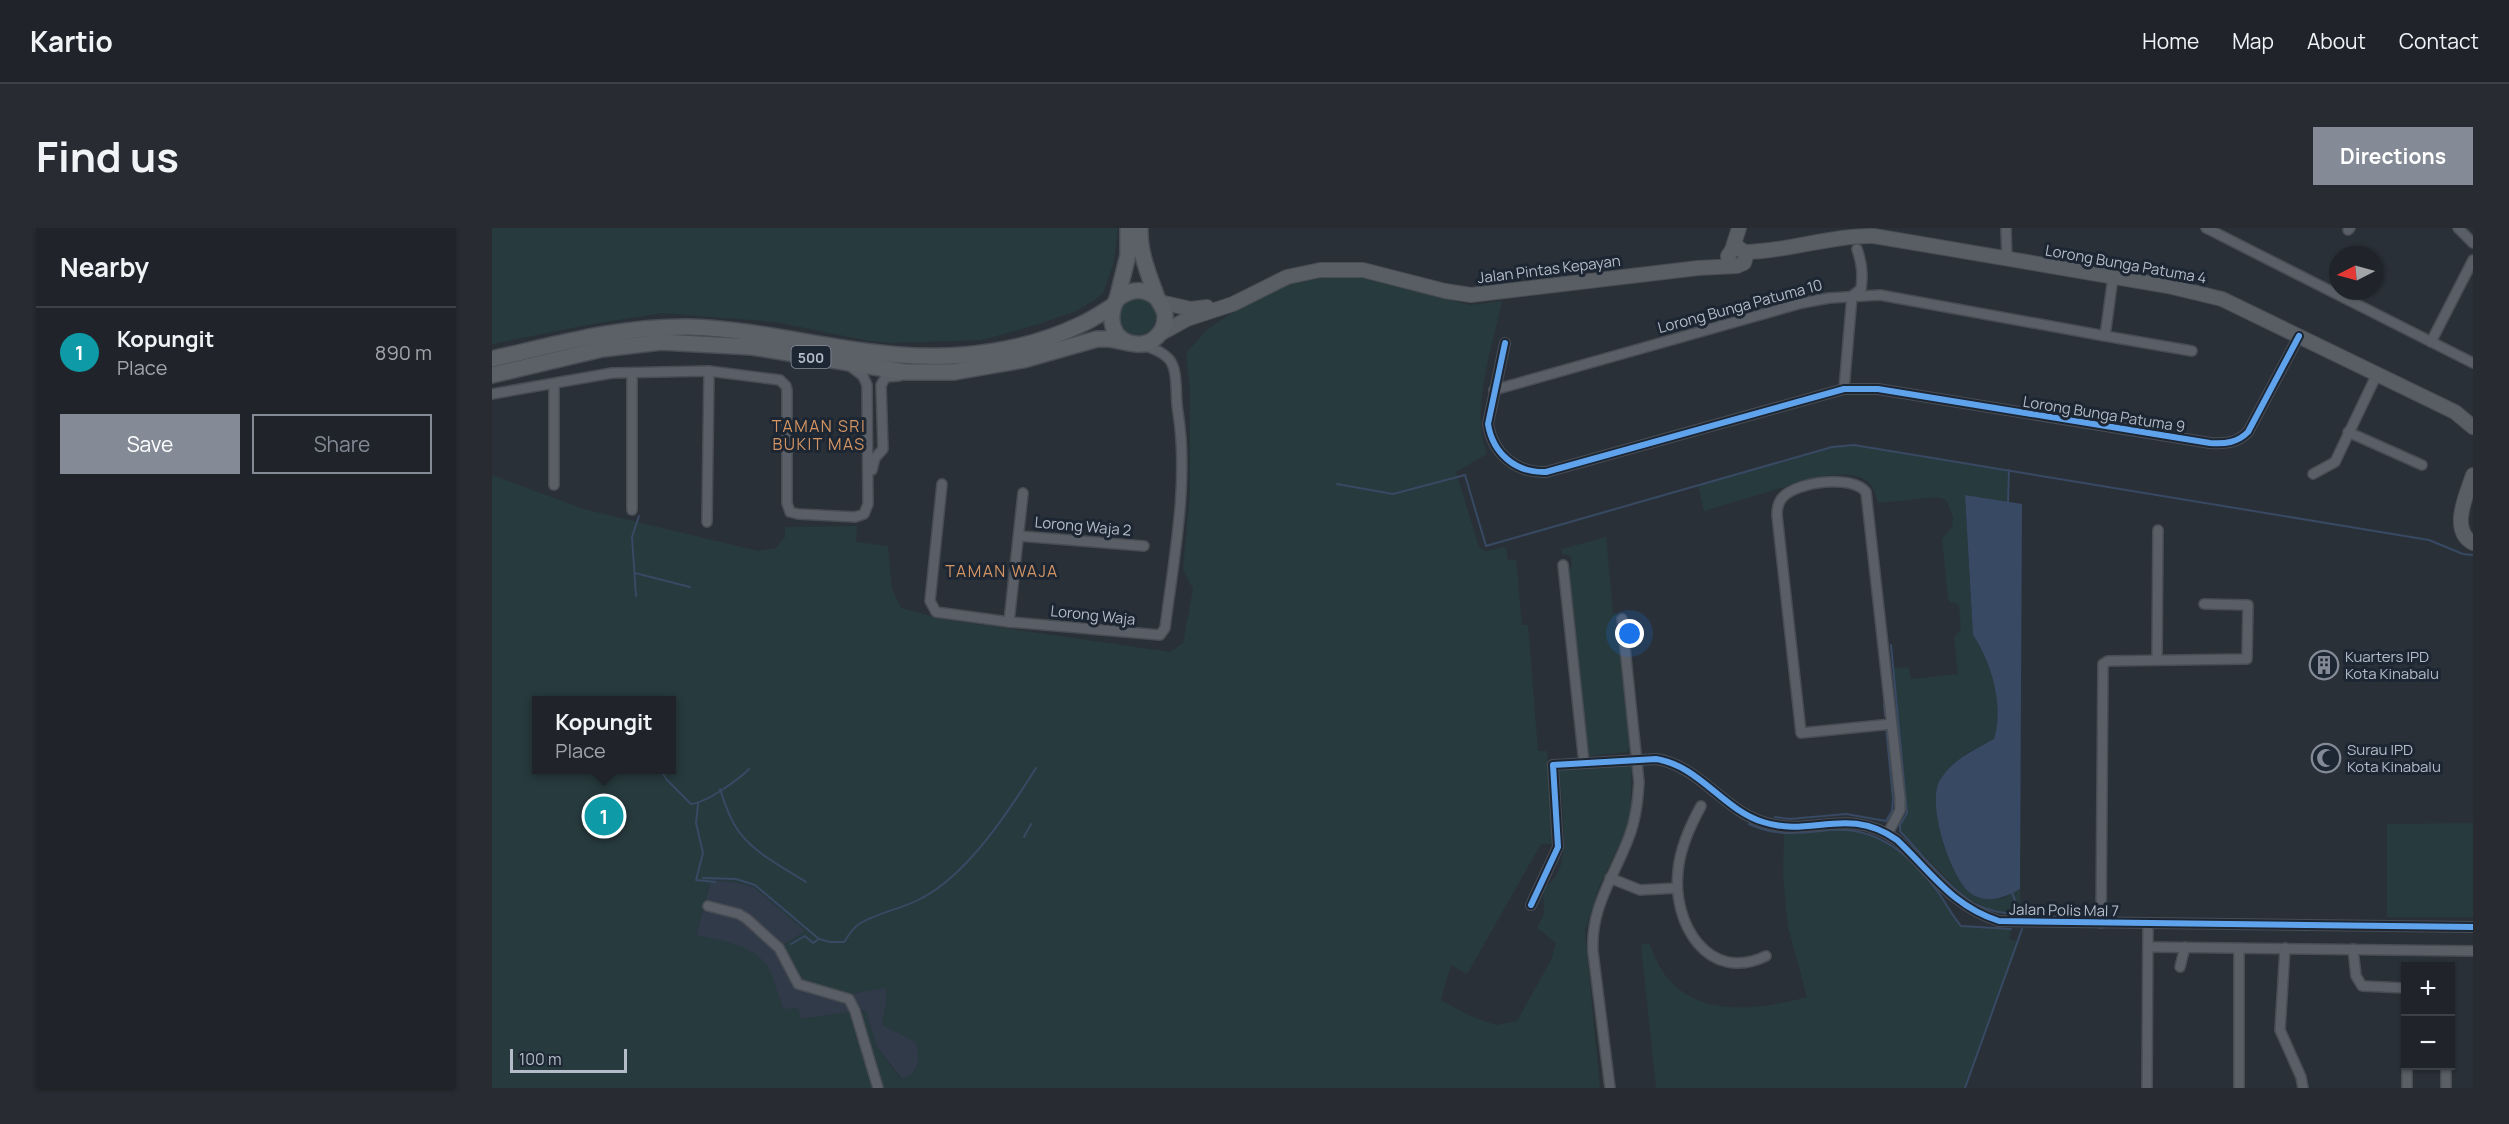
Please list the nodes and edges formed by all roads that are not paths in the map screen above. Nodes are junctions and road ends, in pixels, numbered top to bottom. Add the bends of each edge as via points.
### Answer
1 (1128, 228) edge
2 (1140, 228) edge
3 (1739, 228) edge
4 (2006, 228) edge
5 (2206, 228) edge
6 (2230, 228) edge
7 (2458, 228) edge
8 (2226, 238) junction
9 (2473, 243) edge
10 (1857, 249) dead end
11 (1737, 256) junction
12 (2007, 260) junction
13 (2473, 260) edge
14 (2113, 277) junction
15 (1852, 296) junction
16 (1158, 300) junction
17 (1115, 303) junction
18 (1233, 304) junction
19 (1159, 335) junction
20 (2105, 336) junction
21 (2299, 336) junction
22 (2432, 342) junction
23 (1505, 343) dead end
24 (1135, 344) junction
25 (2192, 351) dead end
26 (492, 358) edge
27 (2473, 363) edge
28 (848, 364) junction
29 (709, 371) junction
30 (905, 372) junction
31 (632, 373) junction
32 (2377, 374) junction
33 (492, 375) edge
34 (554, 384) junction
35 (881, 389) junction
36 (1844, 389) junction
37 (1494, 390) junction
38 (867, 391) junction
39 (492, 394) edge
40 (1181, 421) junction
41 (2473, 427) edge
42 (2348, 432) junction
43 (884, 436) junction
44 (868, 437) junction
45 (2422, 465) dead end
46 (2313, 474) dead end
47 (870, 475) junction
48 (2472, 483) edge
49 (942, 484) dead end
50 (554, 485) dead end
51 (1023, 493) dead end
52 (632, 510) dead end
53 (708, 522) dead end
54 (2158, 530) dead end
55 (1019, 536) junction
56 (2473, 543) edge
57 (1144, 546) dead end
58 (1563, 565) dead end
59 (2204, 604) dead end
60 (1622, 619) dead end
61 (1010, 622) junction
62 (2157, 660) junction
63 (1892, 724) junction
64 (1638, 759) junction
65 (1584, 763) junction
66 (1701, 806) dead end
67 (1888, 833) junction
68 (1610, 878) junction
69 (1677, 888) junction
70 (1532, 905) dead end
71 (708, 906) dead end
72 (2101, 923) junction
73 (2148, 923) junction
74 (2473, 927) edge
75 (2148, 946) junction
76 (2185, 947) junction
77 (2239, 948) junction
78 (2285, 948) junction
79 (2353, 949) junction
80 (2473, 951) edge
81 (1766, 956) dead end
82 (2180, 967) dead end
83 (2401, 988) edge
84 (2407, 1070) edge
85 (2446, 1070) edge
86 (878, 1088) edge
87 (1610, 1088) edge
88 (2147, 1088) edge
89 (2239, 1088) edge
90 (2303, 1088) edge
91 (2407, 1088) edge
92 (2446, 1088) edge

1 - 17 main road via 1128,255
2 - 16 main road via 1139,246
3 - 11 street
4 - 12 street
5 - 8 street
6 - 8 street
7 - 9 street
8 - 22 street
10 - 15 street via 1863,274 1861,289
11 - 12 street, Lorong Bunga Patuma 4 via 1874,236
11 - 18 street, Jalan Pintas Kepayan via 1698,268 1471,295 1363,270 1320,270 1287,277
12 - 14 street, Lorong Bunga Patuma 4
13 - 22 street
14 - 20 street
14 - 21 street, Lorong Bunga Patuma 4 via 2222,299
15 - 20 street, Lorong Bunga Patuma 10 via 1880,295
15 - 36 street
15 - 37 street, Lorong Bunga Patuma 10 via 1802,303
16 - 17 main road, 500 via 1135,290
16 - 18 street, Jalan Pintas Kepayan via 1191,309
16 - 19 main road via 1165,318
17 - 24 main road via 1113,328 1120,337
17 - 26 main road, 500 via 1082,324 1033,342 952,356 880,353 753,332 658,327 597,334
18 - 19 street, Jalan Pintas Kepayan via 1187,319
19 - 24 main road
19 - 40 street, Lorong Waja via 1178,363 1184,414
20 - 25 street, Lorong Bunga Patuma 10
21 - 32 street, Lorong Bunga Patuma 4
21 - 36 street, Lorong Bunga Patuma 9 via 2248,432 2229,443 1878,389
22 - 27 street
23 - 37 street, Lorong Bunga Patuma 9
24 - 30 main road, 500 via 1097,339 988,368
24 - 40 street, Lorong Waja via 1161,352 1173,366
28 - 30 main road, 500
28 - 33 main road, 500 via 752,347 661,342 602,349
28 - 38 street via 865,379
29 - 31 street
29 - 47 street via 774,378 786,386 790,512 860,516 868,504
29 - 53 street
30 - 35 street via 883,379
31 - 34 street
31 - 52 street
32 - 41 street, Lorong Bunga Patuma 4 via 2455,412
32 - 42 street
34 - 39 street
34 - 50 street
35 - 38 street
35 - 43 street
36 - 37 street, Lorong Bunga Patuma 9 via 1545,472 1514,465 1494,443 1488,424
38 - 44 street
40 - 61 street, Lorong Waja via 1179,505 1164,632 1151,636
42 - 45 street
42 - 46 street via 2335,462
43 - 44 street
43 - 47 street via 883,449 875,458
44 - 47 street
48 - 56 street via 2460,526 2464,537
49 - 61 street, Lorong Waja via 931,606 938,613
51 - 55 street
54 - 62 street
55 - 57 street, Lorong Waja 2
55 - 61 street
58 - 65 street
59 - 62 street via 2247,604 2247,659
60 - 64 street
62 - 72 street via 2108,661 2102,666
63 - 63 street via 1866,492 1857,484 1843,482 1799,488 1784,496 1777,515 1801,733
63 - 67 street via 1900,810
64 - 65 street, Jalan Polis Mal 7
64 - 67 street, Jalan Polis Mal 7 via 1667,760 1686,769 1762,822 1797,826 1842,822
64 - 68 street via 1635,817
65 - 70 street, Jalan Polis Mal 7 via 1553,765 1558,847
66 - 69 street via 1680,855
67 - 72 street, Jalan Polis Mal 7 via 1958,901 1979,915 1999,921
68 - 69 street via 1640,890
68 - 87 street via 1598,908 1592,941
69 - 81 street via 1686,923 1708,954 1720,962 1734,964
71 - 86 street via 747,919 779,948 798,984 849,999
72 - 73 street, Jalan Polis Mal 7
73 - 74 street, Jalan Polis Mal 7
73 - 75 street
75 - 76 street
75 - 88 street
76 - 77 street
76 - 82 street
77 - 78 street
77 - 89 street
78 - 79 street
78 - 90 street via 2280,1030
79 - 80 street
79 - 83 street via 2356,976 2362,986
84 - 91 street
85 - 92 street

